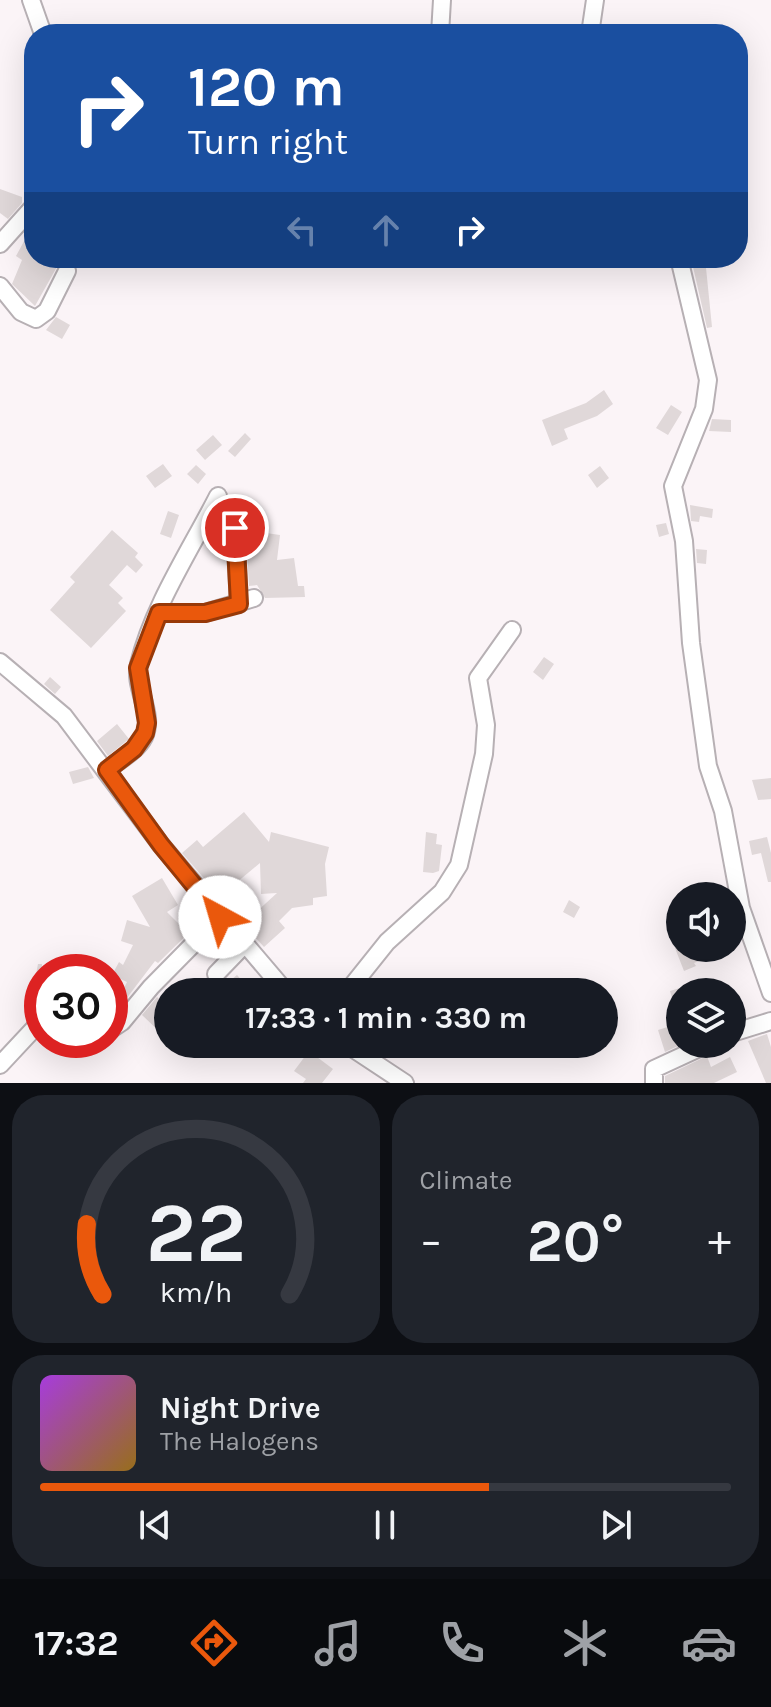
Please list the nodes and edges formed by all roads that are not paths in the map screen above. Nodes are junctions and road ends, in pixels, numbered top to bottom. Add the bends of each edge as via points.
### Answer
1 (31, 0) edge
2 (442, 0) edge
3 (595, 0) edge
4 (39, 24) edge
5 (441, 24) edge
6 (591, 24) edge
7 (24, 217) edge
8 (0, 244) edge
9 (681, 268) edge
10 (67, 271) dead end
11 (0, 286) edge
12 (218, 496) dead end
13 (235, 528) dead end
14 (159, 613) junction
15 (512, 630) dead end
16 (0, 662) edge
17 (107, 770) junction
18 (220, 917) junction
19 (243, 946) junction
20 (216, 974) dead end
21 (273, 978) edge
22 (358, 978) edge
23 (771, 993) edge
24 (128, 1015) edge
25 (771, 1021) edge
26 (746, 1029) edge
27 (24, 1039) edge
28 (367, 1058) edge
29 (678, 1058) edge
30 (0, 1065) edge
31 (405, 1083) edge
32 (654, 1083) edge

1 - 4 street
2 - 5 street
3 - 6 street
7 - 8 street
9 - 23 street via 708,380 704,409 673,486 684,541 691,643 708,766 723,811 741,908
10 - 11 street via 47,311 36,319 21,312
12 - 14 street
13 - 14 street via 247,601 205,613
14 - 17 street via 138,668 145,733
15 - 22 street via 478,678 486,725 484,754 459,865 442,892 387,942
16 - 17 street via 64,716
17 - 18 street
18 - 19 street
18 - 24 street
19 - 20 street
19 - 21 street
25 - 26 street
27 - 30 street
28 - 31 street
29 - 32 street via 654,1069

